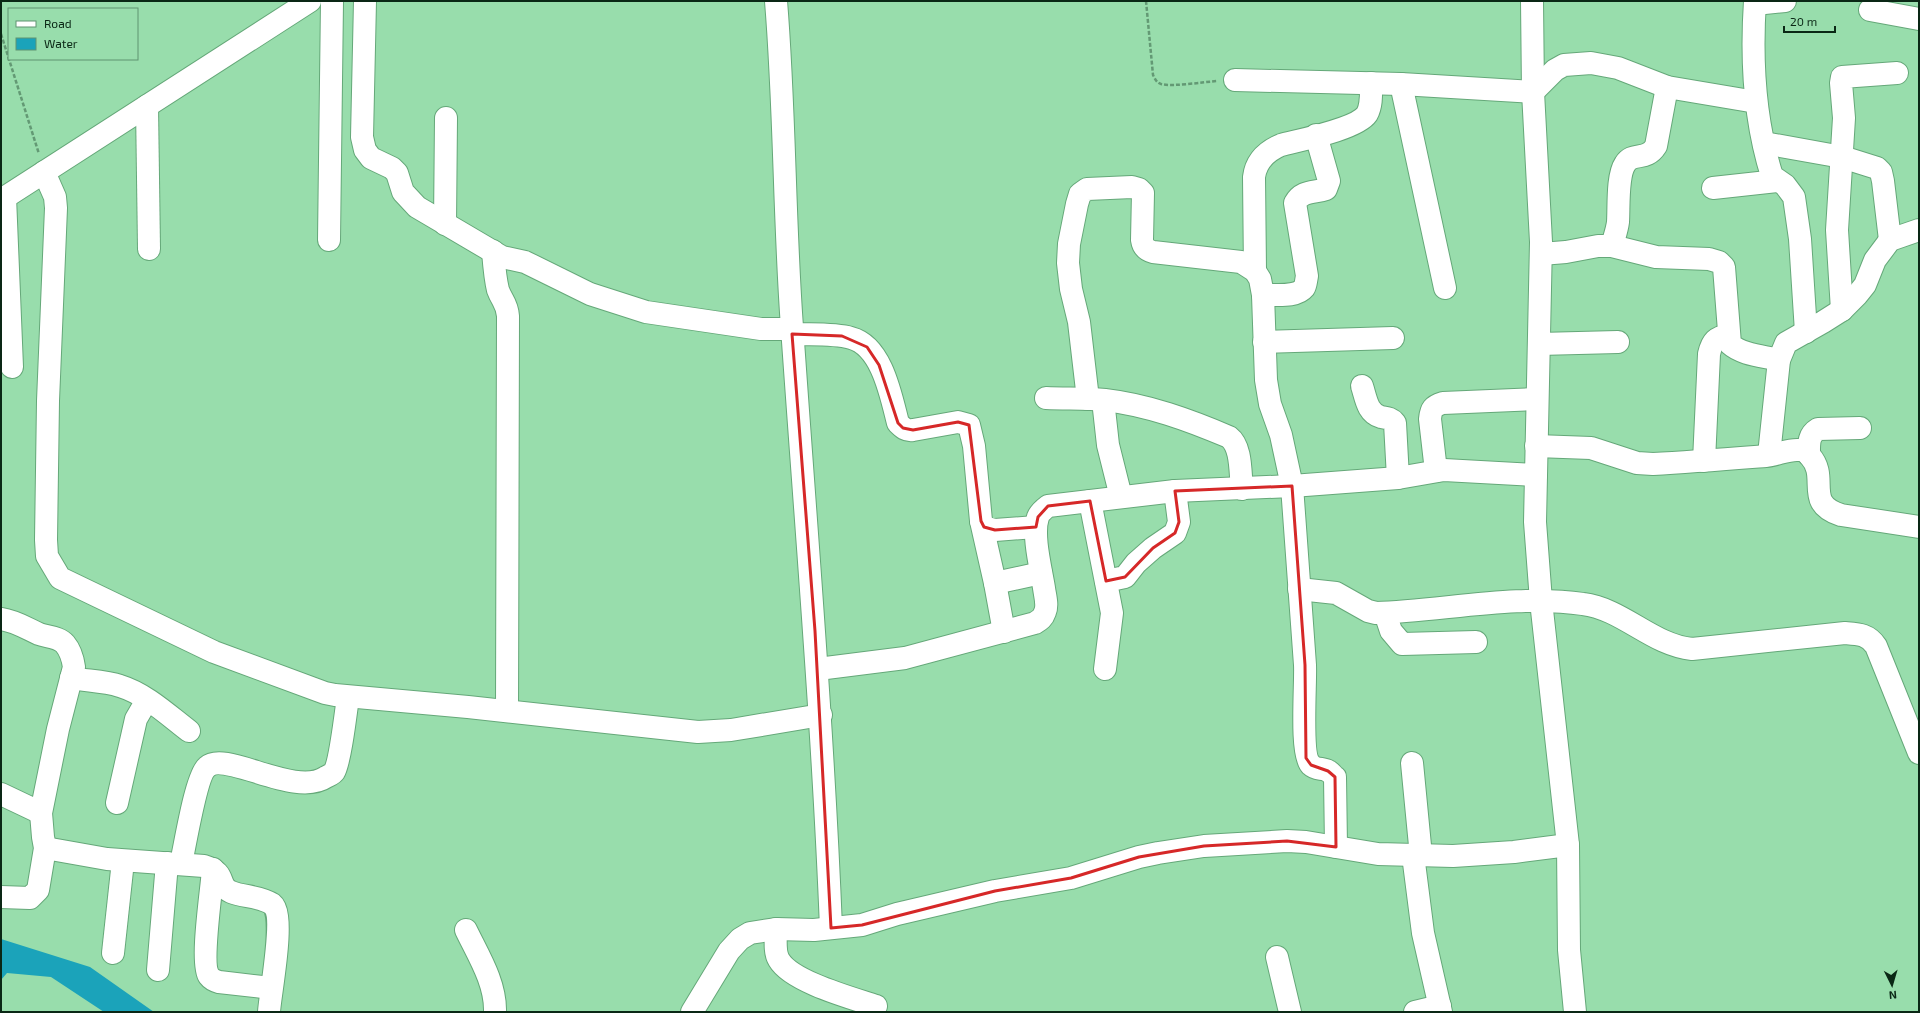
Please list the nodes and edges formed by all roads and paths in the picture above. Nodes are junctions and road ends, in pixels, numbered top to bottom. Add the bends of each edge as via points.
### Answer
1 (310, 1) edge
2 (332, 1) edge
3 (365, 1) edge
4 (776, 1) edge
5 (1146, 1) edge
6 (1532, 1) edge
7 (1785, 1) edge
8 (1755, 3) edge
9 (1870, 10) dead end
10 (1919, 19) edge
11 (1, 34) edge
12 (8, 56) edge
13 (9, 60) edge
14 (1897, 73) dead end
15 (1235, 80) joint
16 (1371, 83) junction
17 (1401, 84) junction
18 (1667, 87) junction
19 (1534, 92) junction
20 (1756, 102) junction
21 (147, 106) junction
22 (446, 118) dead end
23 (1316, 135) junction
24 (1764, 143) junction
25 (1842, 157) junction
26 (44, 172) junction
27 (1777, 181) junction
28 (1713, 188) dead end
29 (3, 199) edge
30 (445, 224) junction
31 (1919, 230) edge
32 (329, 240) dead end
33 (1890, 240) junction
34 (1612, 246) junction
35 (149, 249) dead end
36 (493, 252) junction
37 (1541, 254) junction
38 (1255, 271) junction
39 (1446, 288) dead end
40 (1263, 295) junction
41 (1842, 310) junction
42 (792, 331) junction
43 (1806, 332) junction
44 (1729, 335) junction
45 (1393, 338) dead end
46 (1264, 342) junction
47 (1618, 342) dead end
48 (1539, 344) junction
49 (1779, 360) junction
50 (12, 367) dead end
51 (1362, 386) dead end
52 (1046, 398) dead end
53 (1096, 399) junction
54 (1537, 399) junction
55 (1860, 428) dead end
56 (1536, 446) junction
57 (1809, 454) junction
58 (1769, 456) junction
59 (1704, 461) junction
60 (1436, 471) junction
61 (1536, 475) junction
62 (1398, 478) junction
63 (1292, 486) junction
64 (1242, 489) junction
65 (1175, 491) junction
66 (1122, 497) junction
67 (1090, 501) junction
68 (981, 521) junction
69 (1036, 527) junction
70 (1919, 527) edge
71 (1041, 574) junction
72 (1106, 581) junction
73 (995, 583) junction
74 (1299, 589) junction
75 (1542, 601) junction
76 (1385, 613) junction
77 (1, 619) edge
78 (1004, 632) junction
79 (1476, 642) dead end
80 (818, 669) junction
81 (1105, 669) dead end
82 (71, 678) junction
83 (348, 697) junction
84 (147, 700) junction
85 (508, 711) junction
86 (821, 715) junction
87 (190, 731) dead end
88 (1919, 753) edge
89 (1412, 763) dead end
90 (1, 794) edge
91 (117, 803) dead end
92 (41, 813) junction
93 (1568, 845) junction
94 (1336, 847) junction
95 (45, 848) junction
96 (1417, 856) junction
97 (123, 860) junction
98 (174, 863) junction
99 (214, 869) junction
100 (1, 897) edge
101 (831, 928) junction
102 (466, 930) dead end
103 (776, 930) junction
104 (113, 953) dead end
105 (1277, 957) dead end
106 (158, 970) dead end
107 (271, 988) junction
108 (876, 1006) dead end
109 (1440, 1009) edge
110 (269, 1012) edge
111 (495, 1012) edge
112 (692, 1012) edge
113 (1290, 1012) edge
114 (1415, 1012) edge
115 (1575, 1012) edge

1 - 21 street
2 - 32 street
3 - 30 street via 362,137 365,150 371,158 397,173 403,192 417,207
4 - 42 street
5 - 15 path via 1153,75 1156,81 1169,84
6 - 19 street
7 - 8 street
8 - 20 street via 1753,77
9 - 10 street
11 - 12 path
13 - 26 path
14 - 25 street via 1842,77
15 - 16 street
16 - 17 street
16 - 23 street via 1370,104 1361,121
17 - 19 street
17 - 39 street
18 - 19 street via 1618,68 1591,63 1564,65 1555,70
18 - 20 street
18 - 34 street via 1656,146 1647,155 1630,158 1624,164
19 - 37 street
20 - 24 street
21 - 26 street
21 - 35 street
22 - 30 street
23 - 38 street via 1273,148 1255,170
23 - 40 street via 1329,181 1326,189 1303,194 1295,203 1306,283 1304,289 1297,293
24 - 25 street
24 - 27 street via 1772,176
25 - 33 street via 1878,168 1881,172
25 - 41 street via 1836,230
26 - 29 street
26 - 83 street via 55,198 56,208 48,401 46,540 47,556 54,570 60,578 214,652 325,693
27 - 28 street
27 - 43 street via 1786,185 1794,197 1800,239
29 - 50 street
30 - 36 street
31 - 33 street
33 - 41 street via 1875,260 1865,285
34 - 37 street
34 - 44 street via 1656,258 1709,259 1719,262 1724,267
36 - 42 street via 502,257 525,262 590,294 646,312 761,329
36 - 85 street via 497,285 506,302 508,316
37 - 48 street
38 - 40 street via 1260,279
38 - 53 street via 1241,262 1147,250 1142,246 1144,198 1139,189 1098,188 1087,189 1080,194 1069,244 1068,264 1071,289
40 - 46 street
41 - 43 street
42 - 68 street via 852,338 867,347 879,365 898,423 903,428 914,430 958,422 969,425 974,446
42 - 80 street
43 - 49 street via 1786,343
44 - 49 street via 1730,344 1735,349
44 - 59 street via 1713,341 1709,354
45 - 46 street
46 - 63 street via 1270,404 1281,435
47 - 48 street
48 - 54 street
49 - 58 street
51 - 62 street via 1370,411 1395,423
52 - 53 street
53 - 64 street via 1121,402 1184,418 1229,437 1234,441 1237,451
53 - 66 street
54 - 56 street
54 - 60 street via 1434,405 1430,410 1430,419
55 - 57 street via 1818,429 1809,439
56 - 59 street via 1590,448 1637,463
56 - 61 street
57 - 58 street via 1801,450 1792,450
57 - 70 street via 1818,472 1820,499 1829,511
58 - 59 street
60 - 61 street via 1464,470
60 - 62 street
61 - 75 street via 1535,522
62 - 63 street
63 - 64 street
63 - 74 street
64 - 65 street
65 - 66 street
65 - 72 street via 1179,522 1175,533 1153,548 1125,577
66 - 67 street
67 - 69 street via 1048,506 1038,517
67 - 72 street
68 - 69 street via 989,530
68 - 73 street
69 - 71 street
71 - 73 street
71 - 78 street via 1046,600 1046,611 1042,618 1035,624
72 - 81 street via 1112,619
73 - 78 street
74 - 76 street via 1336,593 1368,611
74 - 94 street via 1306,687 1306,758 1311,765 1328,771 1335,777
75 - 76 street
75 - 88 street via 1584,604 1605,610 1665,642 1682,648 1845,633 1863,635 1872,639 1876,646
75 - 93 street
76 - 79 street via 1391,631 1402,644
77 - 82 street via 20,624 65,644 73,660
78 - 80 street via 900,659
80 - 86 street
82 - 84 street via 118,685
82 - 92 street
83 - 85 street
83 - 98 street via 337,762 316,782 274,778 227,763 216,762 207,767 202,773
84 - 87 street
84 - 91 street via 136,719
85 - 86 street via 698,732 731,730
86 - 101 street
89 - 96 street
90 - 92 street
92 - 95 street
93 - 96 street via 1453,856
93 - 115 street via 1569,950
94 - 96 street via 1378,854
94 - 101 street via 1287,841 1196,847 1139,857 1096,872 987,893 862,925
95 - 97 street
95 - 100 street via 35,895 22,899
96 - 109 street via 1423,934
97 - 98 street
97 - 104 street
98 - 99 street
98 - 106 street
99 - 107 street via 219,873 224,887 230,892 273,905 278,940
99 - 107 street via 205,943 208,975 219,982
101 - 103 street
102 - 111 street via 489,979
103 - 108 street via 778,959 791,972 832,992
103 - 112 street via 750,933 740,939 729,951
105 - 113 street
107 - 110 street
109 - 114 street

